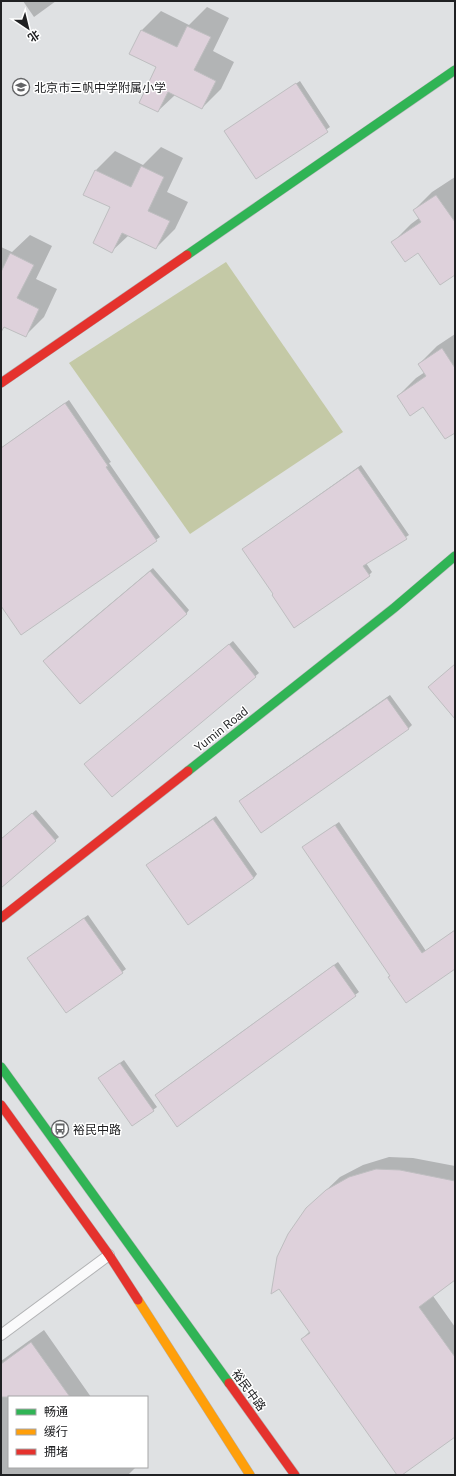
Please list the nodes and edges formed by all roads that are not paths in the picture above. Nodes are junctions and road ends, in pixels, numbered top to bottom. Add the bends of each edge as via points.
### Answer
1 (455, 70) edge
2 (1, 383) edge
3 (455, 556) edge
4 (1, 918) edge
5 (1, 1067) edge
6 (1, 1105) edge
7 (109, 1255) junction
8 (1, 1335) edge
9 (250, 1475) edge
10 (295, 1475) edge

1 - 2 street
3 - 4 street, Yumin Road via 388,613
5 - 10 street, 裕民中路
6 - 7 street
7 - 8 lane
7 - 9 street

